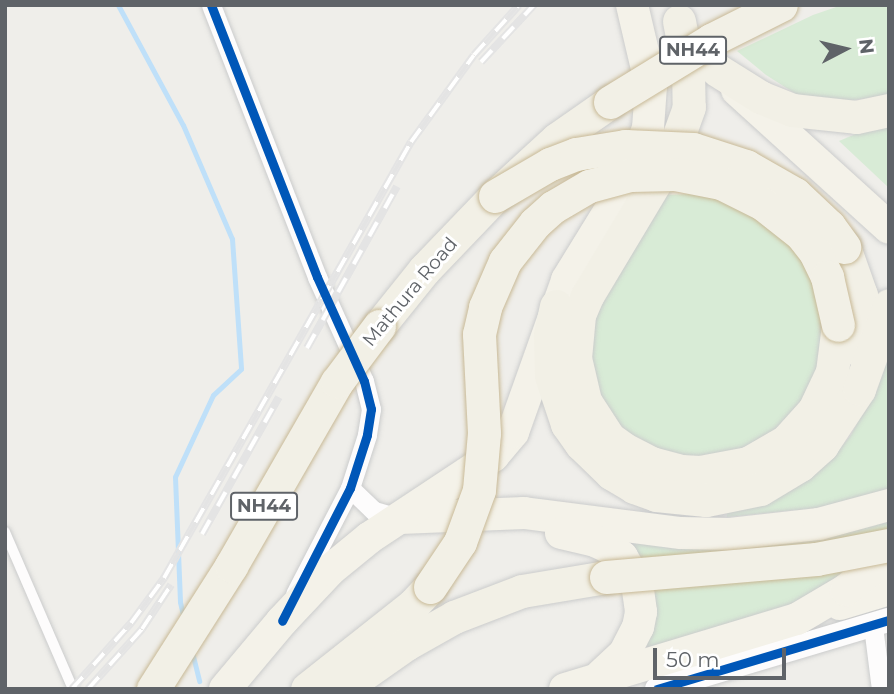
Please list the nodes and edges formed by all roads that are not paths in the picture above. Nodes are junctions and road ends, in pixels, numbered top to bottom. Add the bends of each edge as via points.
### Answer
1 (211, 5) edge
2 (629, 5) edge
3 (781, 5) edge
4 (676, 13) edge
5 (717, 71) junction
6 (889, 110) edge
7 (495, 196) junction
8 (889, 228) edge
9 (889, 305) edge
10 (556, 306) junction
11 (849, 406) junction
12 (350, 488) junction
13 (889, 505) edge
14 (481, 515) junction
15 (399, 518) junction
16 (5, 532) edge
17 (889, 545) edge
18 (889, 556) edge
19 (889, 589) edge
20 (797, 619) junction
21 (282, 621) junction
22 (881, 623) edge
23 (596, 679) junction
24 (231, 684) edge
25 (72, 689) edge
26 (153, 689) edge
27 (307, 689) edge
28 (342, 689) edge
29 (565, 689) edge
30 (657, 689) edge
31 (881, 689) edge

1 - 12 street via 317,277 368,394 370,423
2 - 10 main road via 651,86 648,128 628,181
3 - 7 highway, Mathura Road / NH44, bridge via 711,40 621,95 556,139
4 - 5 main road
4 - 27 highway, bridge via 686,46 690,91 683,129 672,154 633,223 587,296 575,336 585,401 609,438 636,457 665,468 700,471 728,469 768,454 808,418 825,392 838,325 827,277 801,234 763,204 721,183 675,174 641,174 608,180 563,201 519,242 499,272 485,307 479,334 483,464 472,516 460,542 448,564 413,605
5 - 6 highway via 792,110 856,117
5 - 8 main road
7 - 11 highway, bridge via 576,154 659,145 704,151 796,194 829,226 852,265 865,321
7 - 26 highway, Mathura Road / NH44, bridge via 424,270 337,382 231,566
9 - 11 highway via 866,373
10 - 11 highway via 549,356 566,424 594,460 634,487 678,499 706,500 760,489 821,445
10 - 15 main road via 521,416 503,445 465,476
12 - 15 street via 374,511
12 - 21 street
13 - 14 main road via 791,529 705,534 555,515
14 - 15 main road
14 - 23 main road via 595,541 626,563 640,597 638,626 625,653
15 - 21 main road via 330,570
16 - 25 lane
17 - 28 highway, bridge via 816,559 606,577 522,591 435,626
18 - 20 main road via 846,590
19 - 20 main road
20 - 23 main road
21 - 24 main road
22 - 30 street
22 - 31 street
23 - 29 main road

